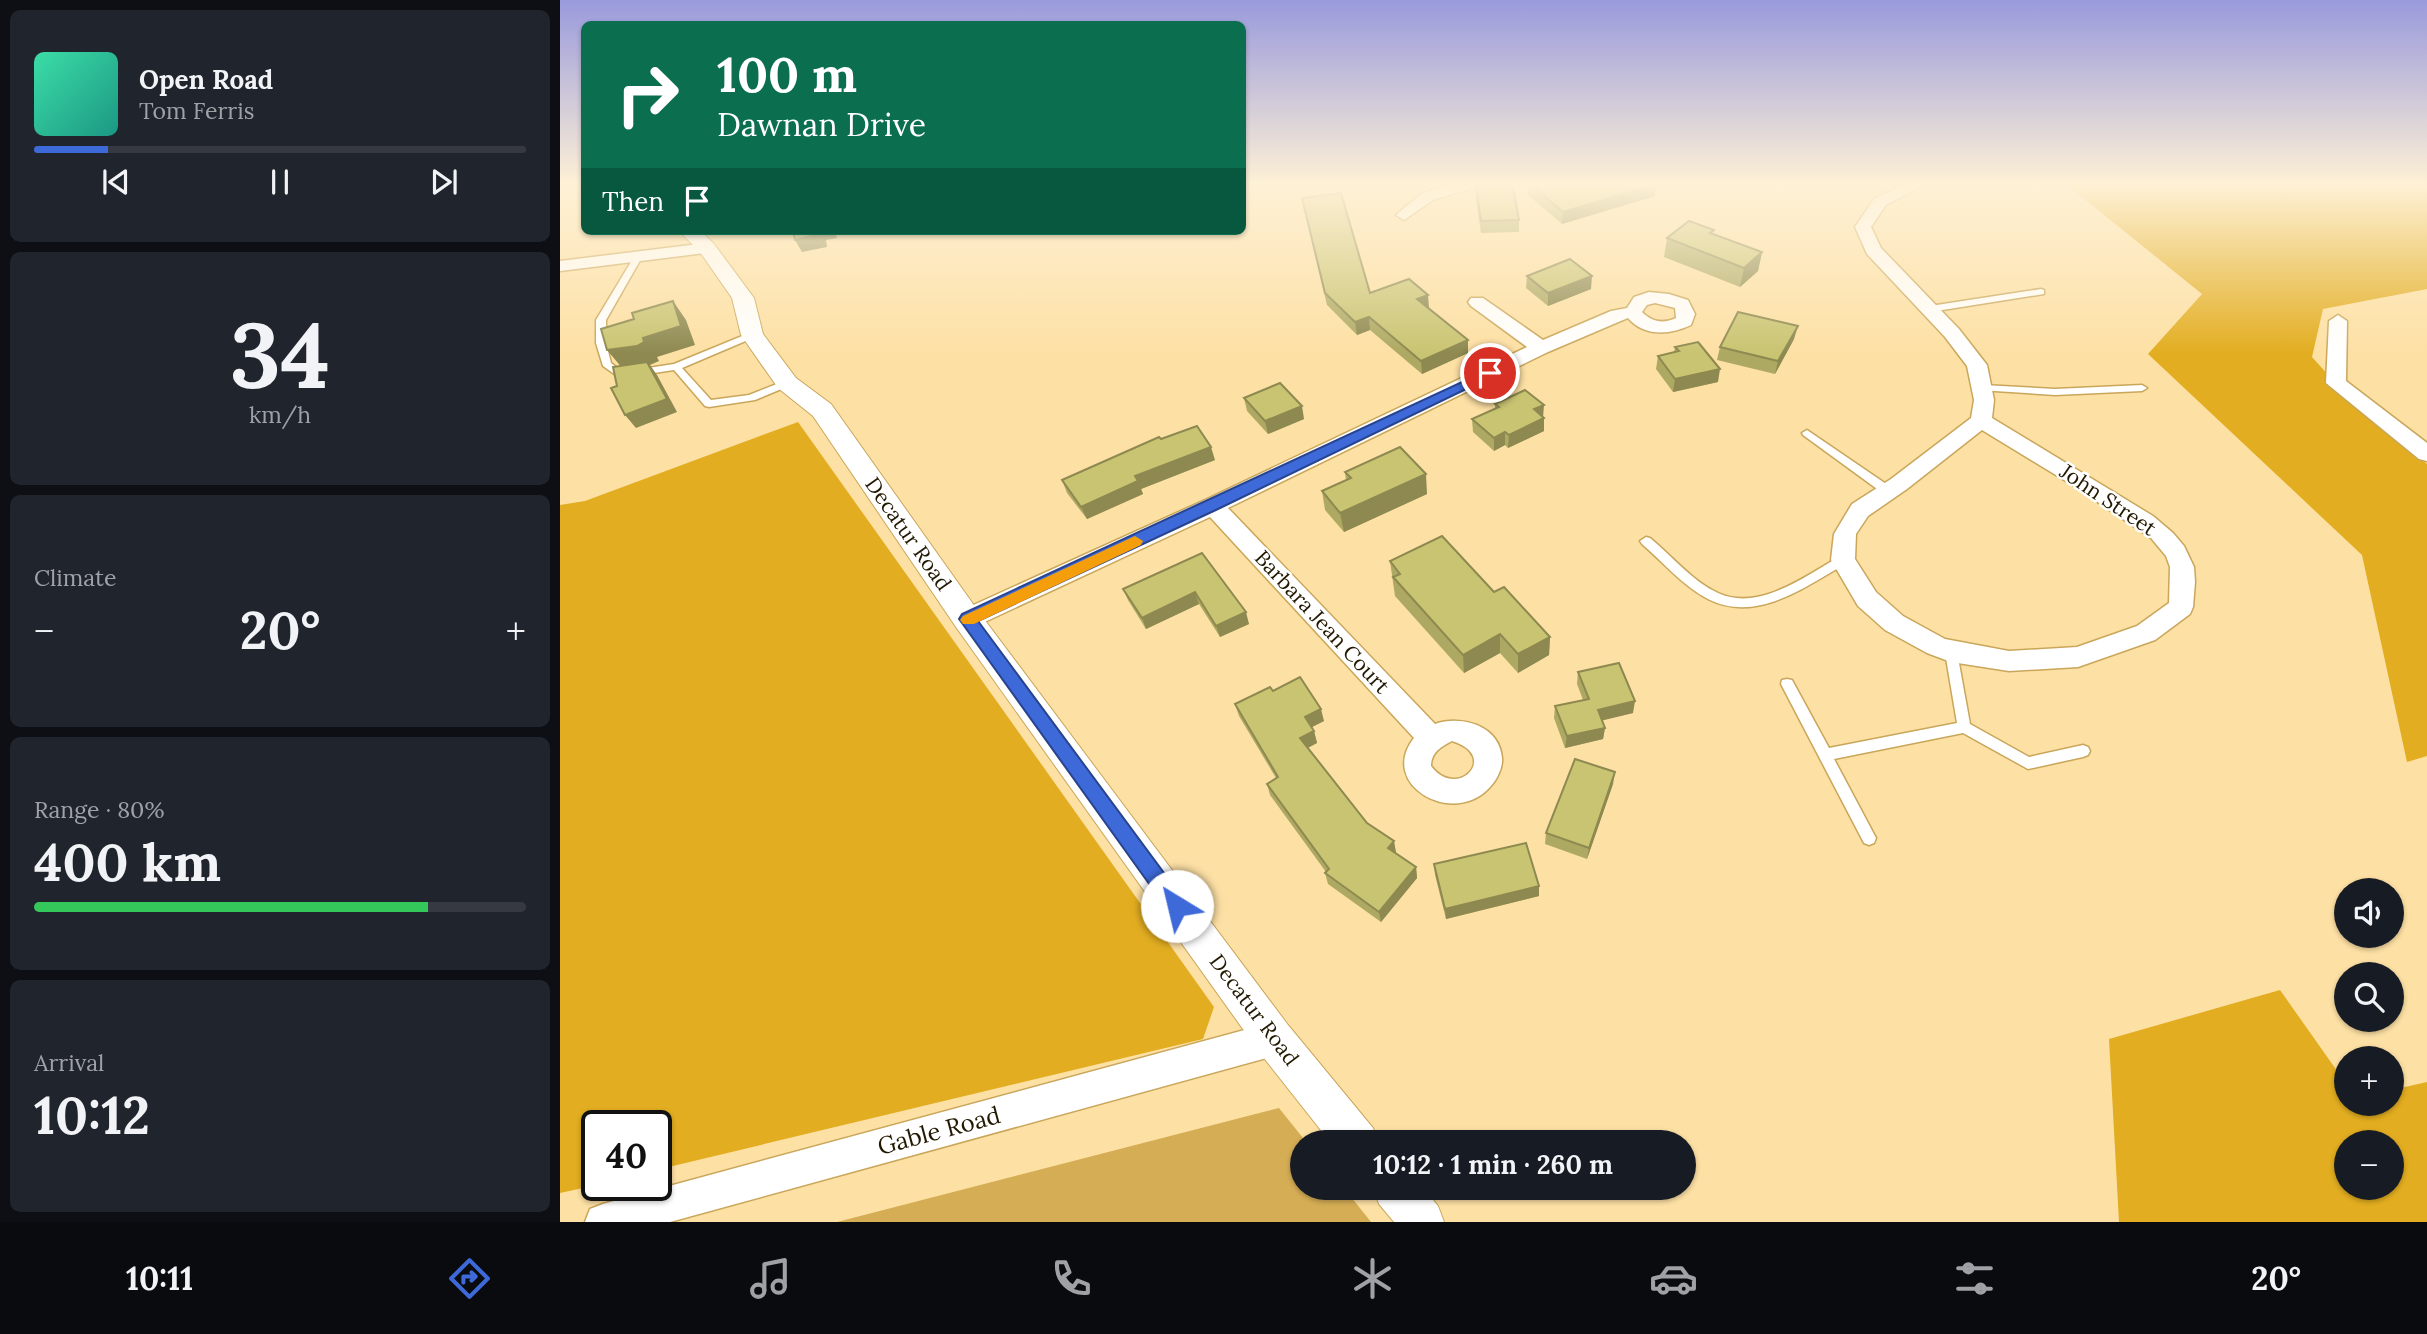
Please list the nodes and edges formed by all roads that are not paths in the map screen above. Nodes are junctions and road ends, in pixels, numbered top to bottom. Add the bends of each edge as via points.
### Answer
1 (698, 240) edge
2 (1869, 240) edge
3 (638, 257) junction
4 (560, 266) edge
5 (2041, 292) dead end
6 (1477, 302) dead end
7 (1930, 309) junction
8 (1633, 312) dead end
9 (2339, 321) dead end
10 (752, 335) junction
11 (1541, 348) junction
12 (676, 367) junction
13 (787, 383) junction
14 (1983, 388) junction
15 (2142, 388) dead end
16 (1981, 421) junction
17 (1807, 433) dead end
18 (2427, 454) edge
19 (1888, 491) junction
20 (1213, 506) junction
21 (1646, 541) dead end
22 (1843, 560) junction
23 (967, 619) junction
24 (1951, 652) junction
25 (1787, 684) dead end
26 (1964, 727) junction
27 (1431, 738) dead end
28 (2083, 751) dead end
29 (1825, 755) junction
30 (1868, 838) dead end
31 (1274, 1039) junction
32 (1348, 1130) edge
33 (1405, 1200) edge
34 (603, 1222) edge
35 (1423, 1222) edge

1 - 3 street
1 - 10 street, Decatur Road via 743,298
2 - 7 street
3 - 4 street
3 - 12 lane via 601,320 606,364 620,375
5 - 7 lane
6 - 11 street
7 - 14 street via 1977,365
8 - 11 street
9 - 18 street via 2336,383
10 - 12 lane
10 - 13 street, Decatur Road
11 - 20 street
12 - 13 lane via 709,404 751,398
13 - 23 street, Decatur Road via 822,410
14 - 15 lane via 2030,392
14 - 16 street
16 - 19 street
16 - 24 street, John Street via 2083,481 2172,545 2182,565 2182,607 2146,633 2078,657 2009,661
17 - 19 lane
19 - 22 street via 1860,510 1845,534
20 - 23 street
20 - 27 street, Barbara Jean Court
21 - 22 lane via 1714,597 1742,604 1765,601
22 - 24 street, John Street via 1867,599 1894,623
23 - 31 street, Decatur Road
24 - 26 lane
25 - 29 lane
26 - 28 lane via 2028,763
26 - 29 lane
29 - 30 lane
31 - 32 street, Decatur Road
31 - 34 street, Gable Road
33 - 35 street

